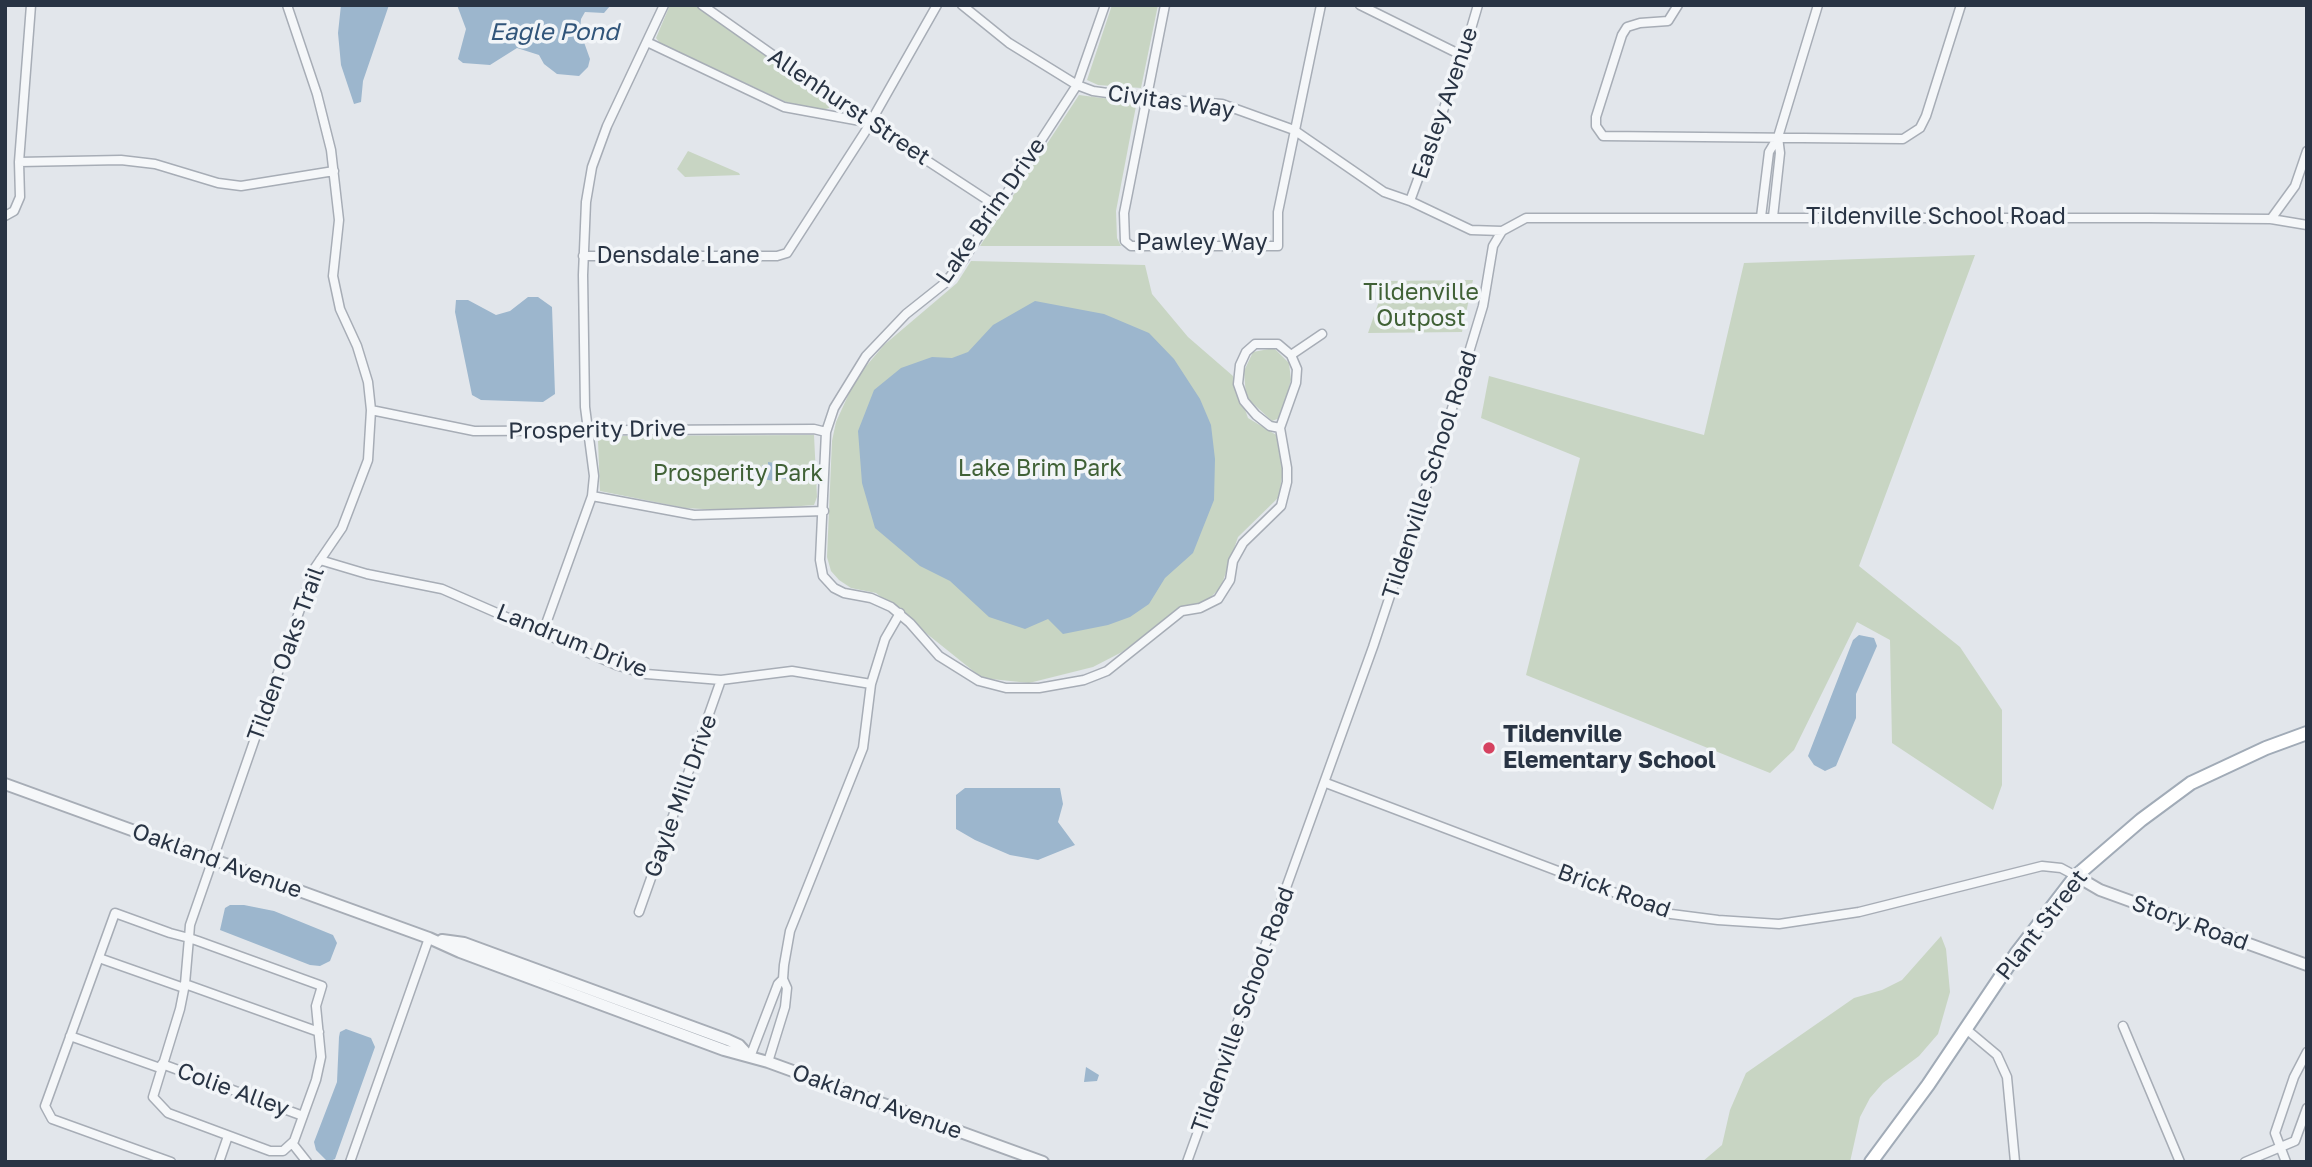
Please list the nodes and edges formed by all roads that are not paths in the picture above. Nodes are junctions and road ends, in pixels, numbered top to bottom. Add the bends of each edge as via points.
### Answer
1 (32, 5) edge
2 (287, 5) edge
3 (664, 5) edge
4 (702, 5) edge
5 (937, 5) edge
6 (962, 5) edge
7 (1105, 5) edge
8 (1165, 5) edge
9 (1321, 5) edge
10 (1360, 5) edge
11 (1478, 5) edge
12 (1678, 5) edge
13 (1818, 5) edge
14 (1961, 5) edge
15 (646, 42) junction
16 (1463, 56) junction
17 (1077, 85) junction
18 (1144, 98) junction
19 (868, 122) junction
20 (1294, 130) junction
21 (1778, 136) junction
22 (2307, 150) edge
23 (19, 162) junction
24 (334, 171) junction
25 (1410, 201) junction
26 (998, 206) junction
27 (5, 216) edge
28 (1760, 217) junction
29 (1773, 217) junction
30 (2271, 219) junction
31 (2307, 225) edge
32 (1502, 231) junction
33 (583, 256) junction
34 (1322, 334) dead end
35 (1291, 355) junction
36 (371, 410) junction
37 (1280, 428) junction
38 (589, 429) junction
39 (826, 432) junction
40 (592, 496) junction
41 (824, 511) junction
42 (320, 560) junction
43 (900, 613) junction
44 (543, 632) junction
45 (721, 680) junction
46 (871, 684) junction
47 (2307, 733) edge
48 (1326, 783) junction
49 (5, 784) edge
50 (214, 860) junction
51 (2076, 876) junction
52 (639, 912) dead end
53 (189, 938) junction
54 (429, 938) junction
55 (99, 958) junction
56 (2307, 965) edge
57 (783, 978) junction
58 (184, 986) junction
59 (2123, 1026) dead end
60 (1966, 1028) junction
61 (319, 1032) junction
62 (70, 1036) junction
63 (2307, 1052) edge
64 (750, 1057) junction
65 (768, 1062) junction
66 (161, 1066) junction
67 (2303, 1070) edge
68 (2307, 1108) edge
69 (303, 1116) junction
70 (228, 1136) junction
71 (292, 1143) junction
72 (2279, 1149) junction
73 (171, 1162) edge
74 (219, 1162) edge
75 (307, 1162) edge
76 (350, 1162) edge
77 (1043, 1162) edge
78 (1187, 1162) edge
79 (1871, 1162) edge
80 (2015, 1162) edge
81 (2180, 1162) edge
82 (2245, 1162) edge
83 (2286, 1162) edge

1 - 23 street
2 - 24 street, Tilden Oaks Trail via 317,94
3 - 15 street
4 - 19 street, Allenhurst Street
5 - 19 street
6 - 17 street, Civitas Way via 1009,43
7 - 17 street, Lake Brim Drive
8 - 18 street, Pawley Way
9 - 20 street, Pawley Way
10 - 16 street
11 - 16 street, Easley Avenue
12 - 21 street via 1668,21 1640,23 1622,35 1596,126 1603,136
13 - 21 street
14 - 21 street via 1920,128 1903,139
15 - 19 street via 784,107
15 - 33 street via 592,167
16 - 25 street, Easley Avenue
17 - 18 street, Civitas Way
17 - 26 street, Lake Brim Drive
18 - 20 street, Civitas Way via 1222,104
18 - 20 street, Pawley Way via 1124,213 1125,241 1131,246 1278,246 1278,212
19 - 26 street, Allenhurst Street
19 - 33 street, Densdale Lane via 787,253
20 - 25 street, Civitas Way via 1384,192
21 - 28 street via 1769,152
21 - 29 street
22 - 30 street via 2295,186
23 - 24 street via 121,160 241,186
23 - 27 street via 20,197
24 - 36 street, Tilden Oaks Trail via 339,220 333,275 340,309 364,367
25 - 32 street, Civitas Way via 1471,230
26 - 39 street, Lake Brim Drive via 945,283 906,314 866,356 848,381
28 - 29 street, Tildenville School Road
28 - 32 street, Tildenville School Road via 1526,218
29 - 30 street, Tildenville School Road
30 - 31 street, Tildenville School Road
32 - 48 street, Tildenville School Road via 1493,246 1474,339
33 - 38 street
34 - 35 street
35 - 37 street, Lake Brim Drive via 1296,383
35 - 37 street via 1278,344 1255,344 1240,365 1238,383 1244,401 1270,426
36 - 38 street, Prosperity Drive via 474,431
36 - 42 street, Tilden Oaks Trail via 368,460 358,492 342,528
37 - 43 street, Lake Brim Drive via 1287,468 1281,506 1243,543 1218,599 1182,611 1107,671 1039,688 1006,688 979,681 939,656
38 - 39 street, Prosperity Drive
38 - 40 street
39 - 41 street, Lake Brim Drive
40 - 41 street via 694,515
40 - 44 street
41 - 43 street, Lake Brim Drive via 823,576 834,588 871,598
42 - 44 street, Landrum Drive via 442,589
42 - 50 street, Tilden Oaks Trail
43 - 46 street via 885,639
44 - 45 street, Landrum Drive via 646,674
45 - 46 street, Landrum Drive via 792,671
45 - 52 street, Gayle Mill Drive
46 - 57 street via 863,748 790,931
47 - 51 main road, Plant Street via 2191,783
48 - 51 street, Brick Road via 1671,914 1718,920 1779,924 1859,912 2042,866
48 - 78 street, Tildenville School Road
49 - 50 street, Oakland Avenue
50 - 53 street, Tilden Oaks Trail
50 - 54 street, Oakland Avenue
51 - 56 street, Story Road via 2100,890
51 - 60 main road, Plant Street
53 - 55 street via 115,913
53 - 58 street, Tilden Oaks Trail
53 - 61 street via 322,986 316,1006
54 - 64 street, Oakland Avenue
54 - 76 street
55 - 58 street
55 - 62 street
57 - 64 street
57 - 65 street via 785,1007
58 - 61 street
58 - 66 street, Tilden Oaks Trail
59 - 81 street
60 - 79 main road, Plant Street
60 - 80 street via 1997,1055 2007,1077
61 - 69 street via 321,1057
62 - 66 street, Colie Alley
62 - 73 street via 45,1106 52,1119
63 - 67 street
64 - 65 street, Oakland Avenue
65 - 77 street, Oakland Avenue
66 - 69 street, Colie Alley
66 - 70 street, Tilden Oaks Trail via 153,1097 159,1107
67 - 72 street via 2278,1120
68 - 72 street via 2294,1141
69 - 71 street
70 - 71 street, Tilden Oaks Trail via 270,1151 283,1151
70 - 74 street
71 - 75 street
72 - 82 street
72 - 83 street

